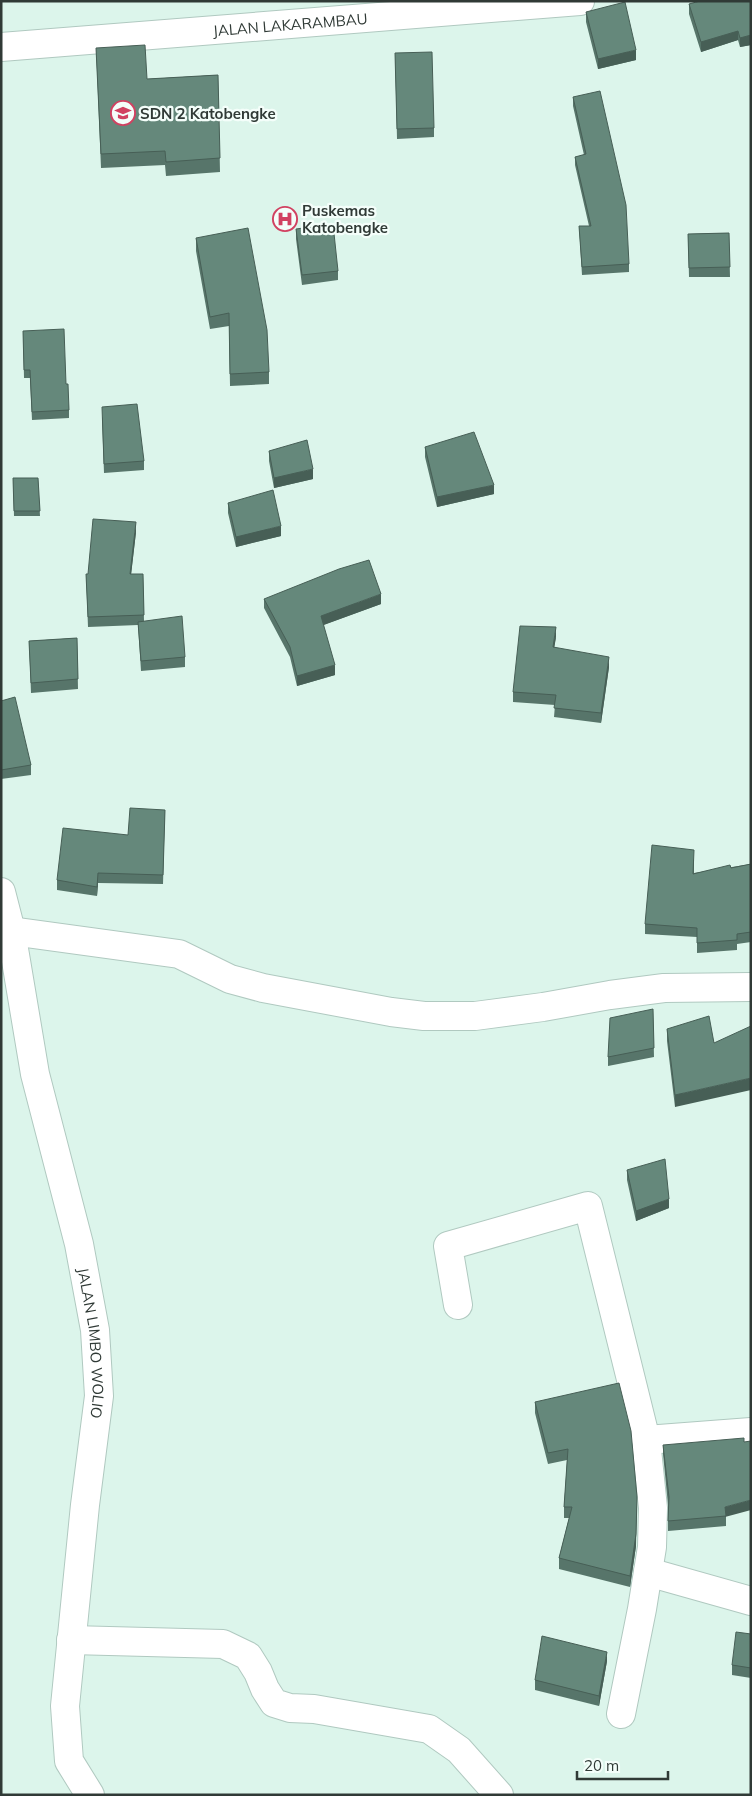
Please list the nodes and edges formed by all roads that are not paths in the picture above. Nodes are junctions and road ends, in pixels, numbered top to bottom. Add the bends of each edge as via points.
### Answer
1 (580, 1) edge
2 (1, 47) edge
3 (1, 892) edge
4 (6, 930) edge
5 (751, 987) edge
6 (458, 1305) dead end
7 (751, 1432) edge
8 (646, 1440) junction
9 (648, 1572) junction
10 (751, 1602) edge
11 (71, 1640) junction
12 (621, 1714) dead end
13 (90, 1795) edge
14 (499, 1795) edge

1 - 2 street, JALAN LAKARAMBAU
3 - 4 street, JALAN LIMBO WOLIO
4 - 5 street via 179,954 230,979 263,988 424,1016 475,1016 664,988
4 - 11 street, JALAN LIMBO WOLIO via 35,1074 79,1244 95,1330 99,1396
6 - 8 street via 448,1246 588,1206
7 - 8 street
8 - 9 street via 653,1508
9 - 10 street
9 - 12 street
11 - 13 street, JALAN LIMBO WOLIO via 64,1706 69,1761
11 - 14 street via 223,1644 248,1656 274,1703 429,1729 459,1750

